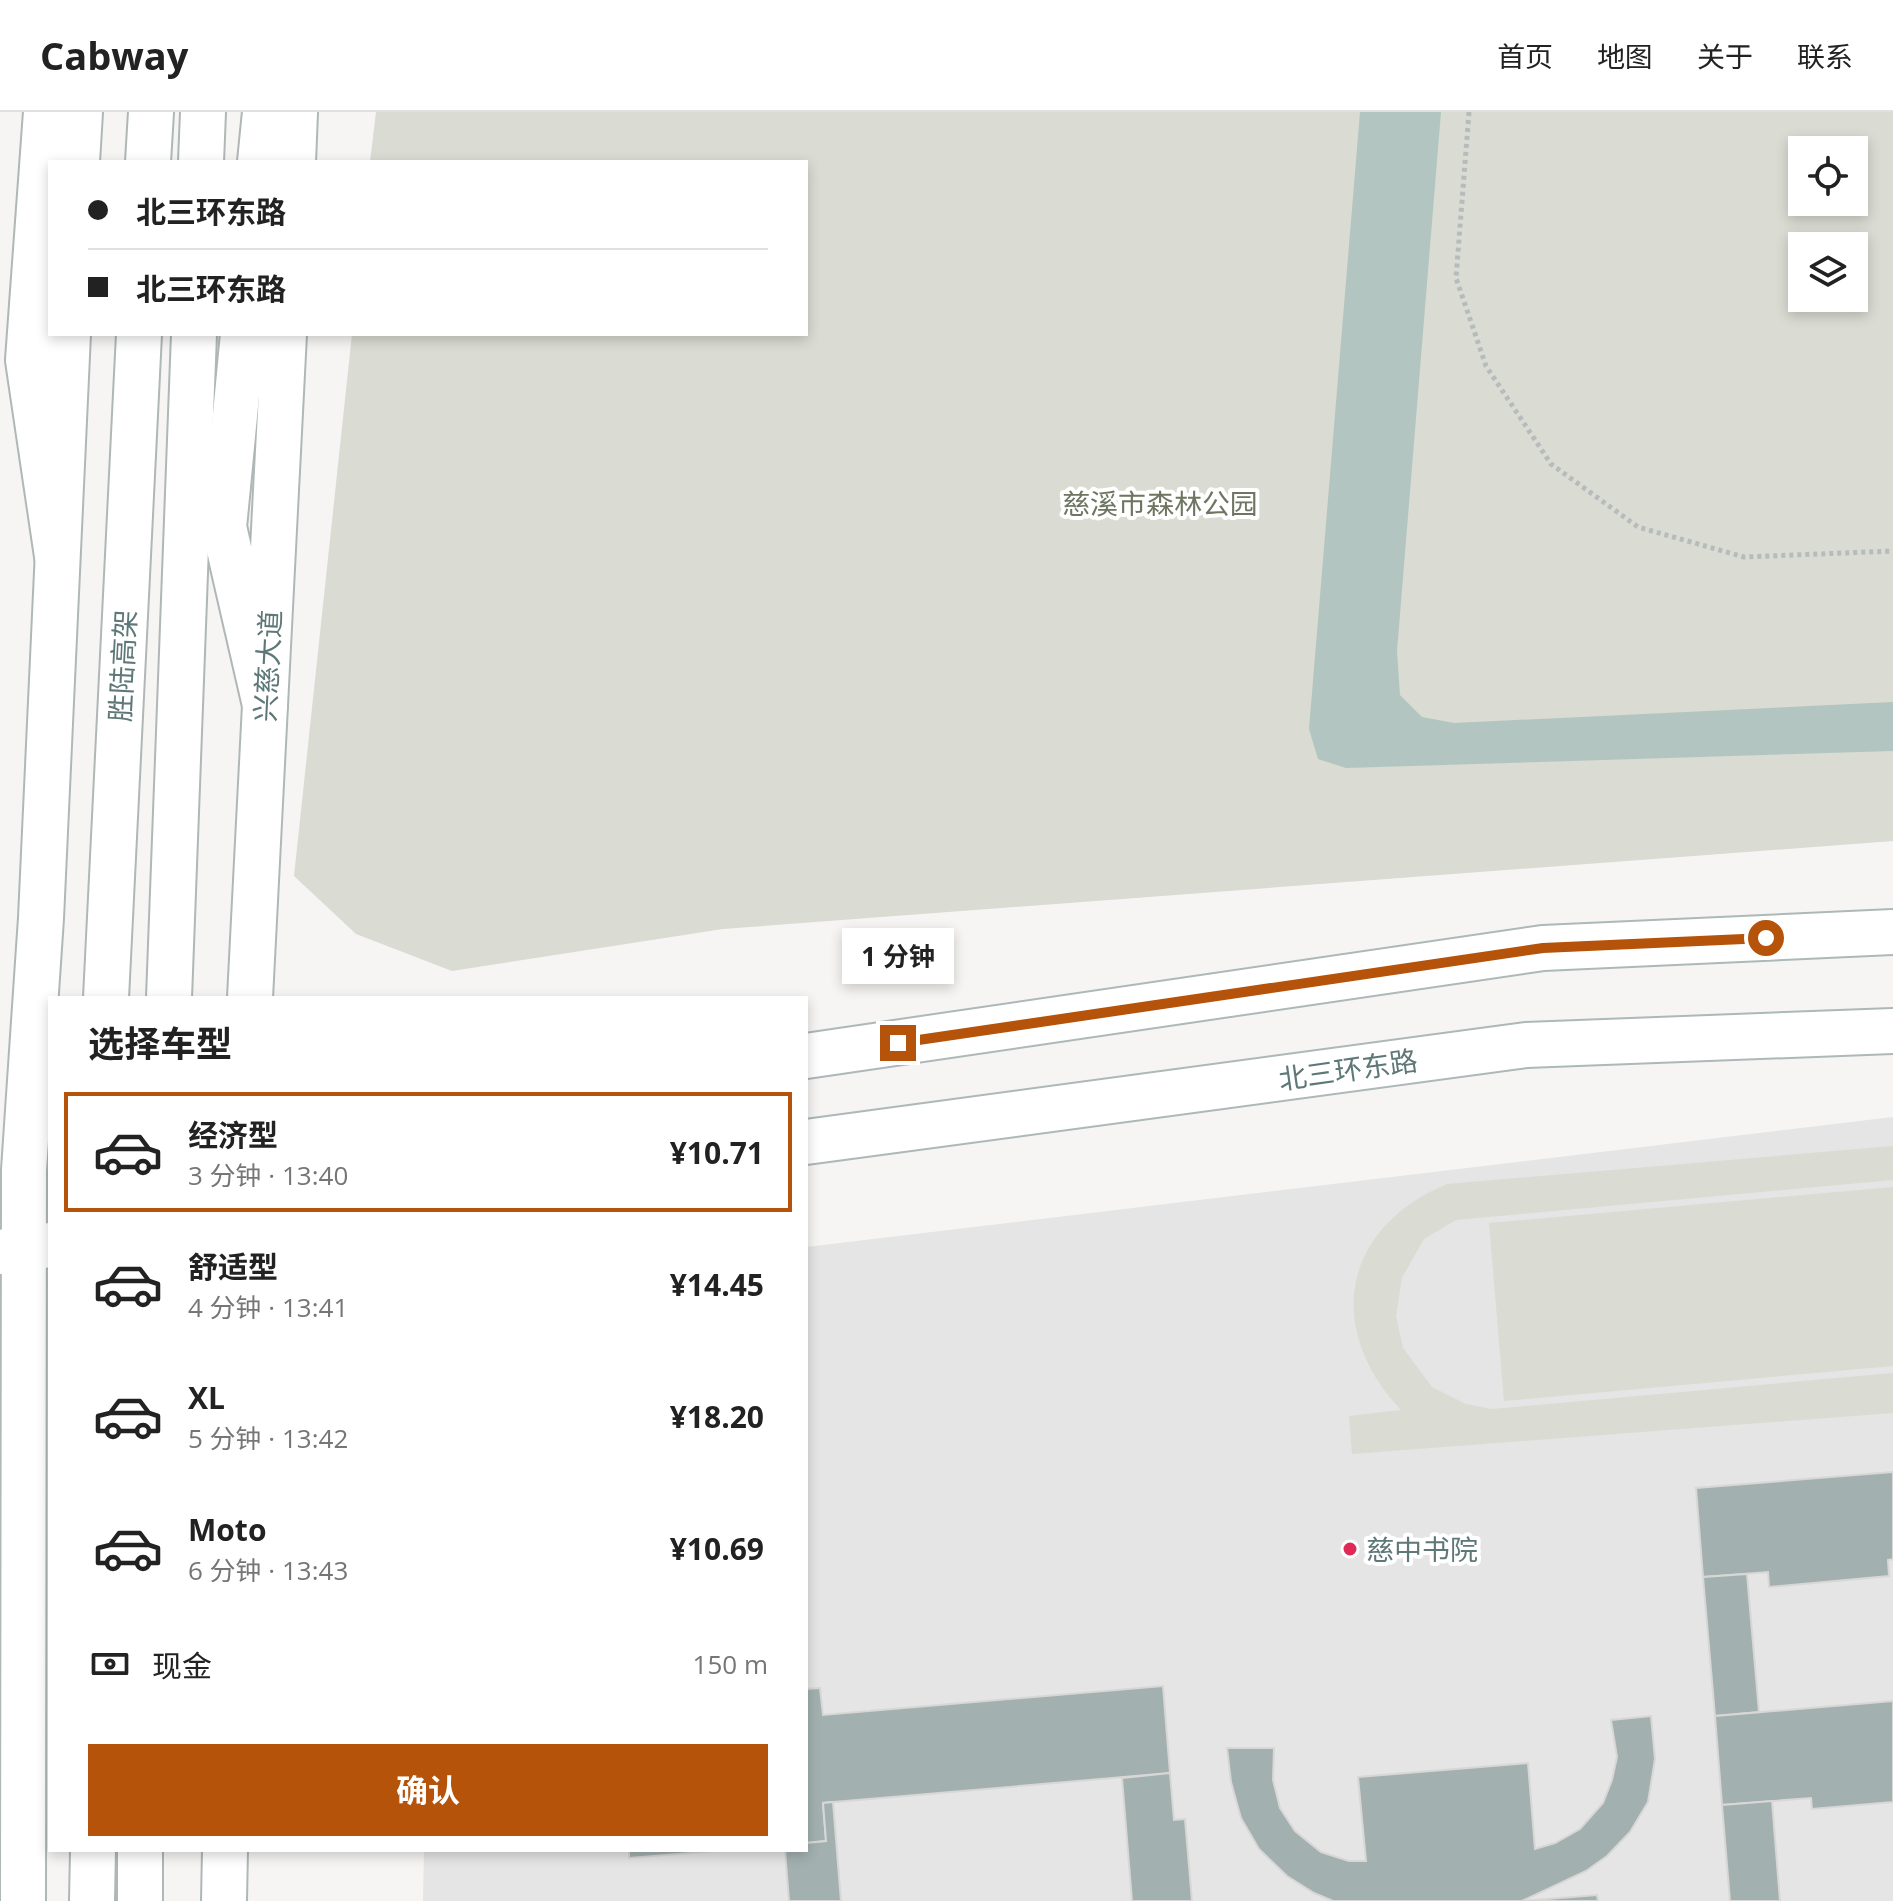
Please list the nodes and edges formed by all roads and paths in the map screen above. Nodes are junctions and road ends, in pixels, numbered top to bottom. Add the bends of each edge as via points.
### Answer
1 (46, 112) edge
2 (80, 112) edge
3 (151, 112) edge
4 (203, 112) edge
5 (265, 112) edge
6 (295, 112) edge
7 (1469, 112) edge
8 (77, 160) edge
9 (148, 160) edge
10 (201, 160) edge
11 (260, 160) edge
12 (293, 160) edge
13 (68, 336) edge
14 (139, 336) edge
15 (194, 336) edge
16 (243, 336) edge
17 (284, 336) edge
18 (1893, 551) edge
19 (57, 556) junction
20 (265, 705) junction
21 (1893, 932) edge
22 (106, 996) edge
23 (169, 996) edge
24 (250, 996) edge
25 (1893, 1031) edge
26 (808, 1056) edge
27 (808, 1142) edge
28 (25, 1170) edge
29 (24, 1249) edge
30 (93, 1852) edge
31 (140, 1852) edge
32 (225, 1852) edge
33 (23, 1901) edge
34 (92, 1901) edge
35 (140, 1901) edge
36 (224, 1901) edge

1 - 19 main road via 28,360
2 - 8 main road
3 - 9 main road
4 - 10 main road
5 - 11 main road
6 - 12 main road
7 - 18 path via 1456,278 1486,366 1551,464 1638,527 1744,557
13 - 19 main road
14 - 22 main road, 胜陆高架
15 - 23 main road
16 - 20 main road via 224,527
17 - 20 main road, 兴慈大道
19 - 28 main road
20 - 24 main road, 兴慈大道
21 - 26 main road via 1543,948
25 - 27 main road, 北三环东路 via 1526,1045
28 - 29 main road
29 - 33 main road
30 - 34 main road
31 - 35 main road
32 - 36 main road

